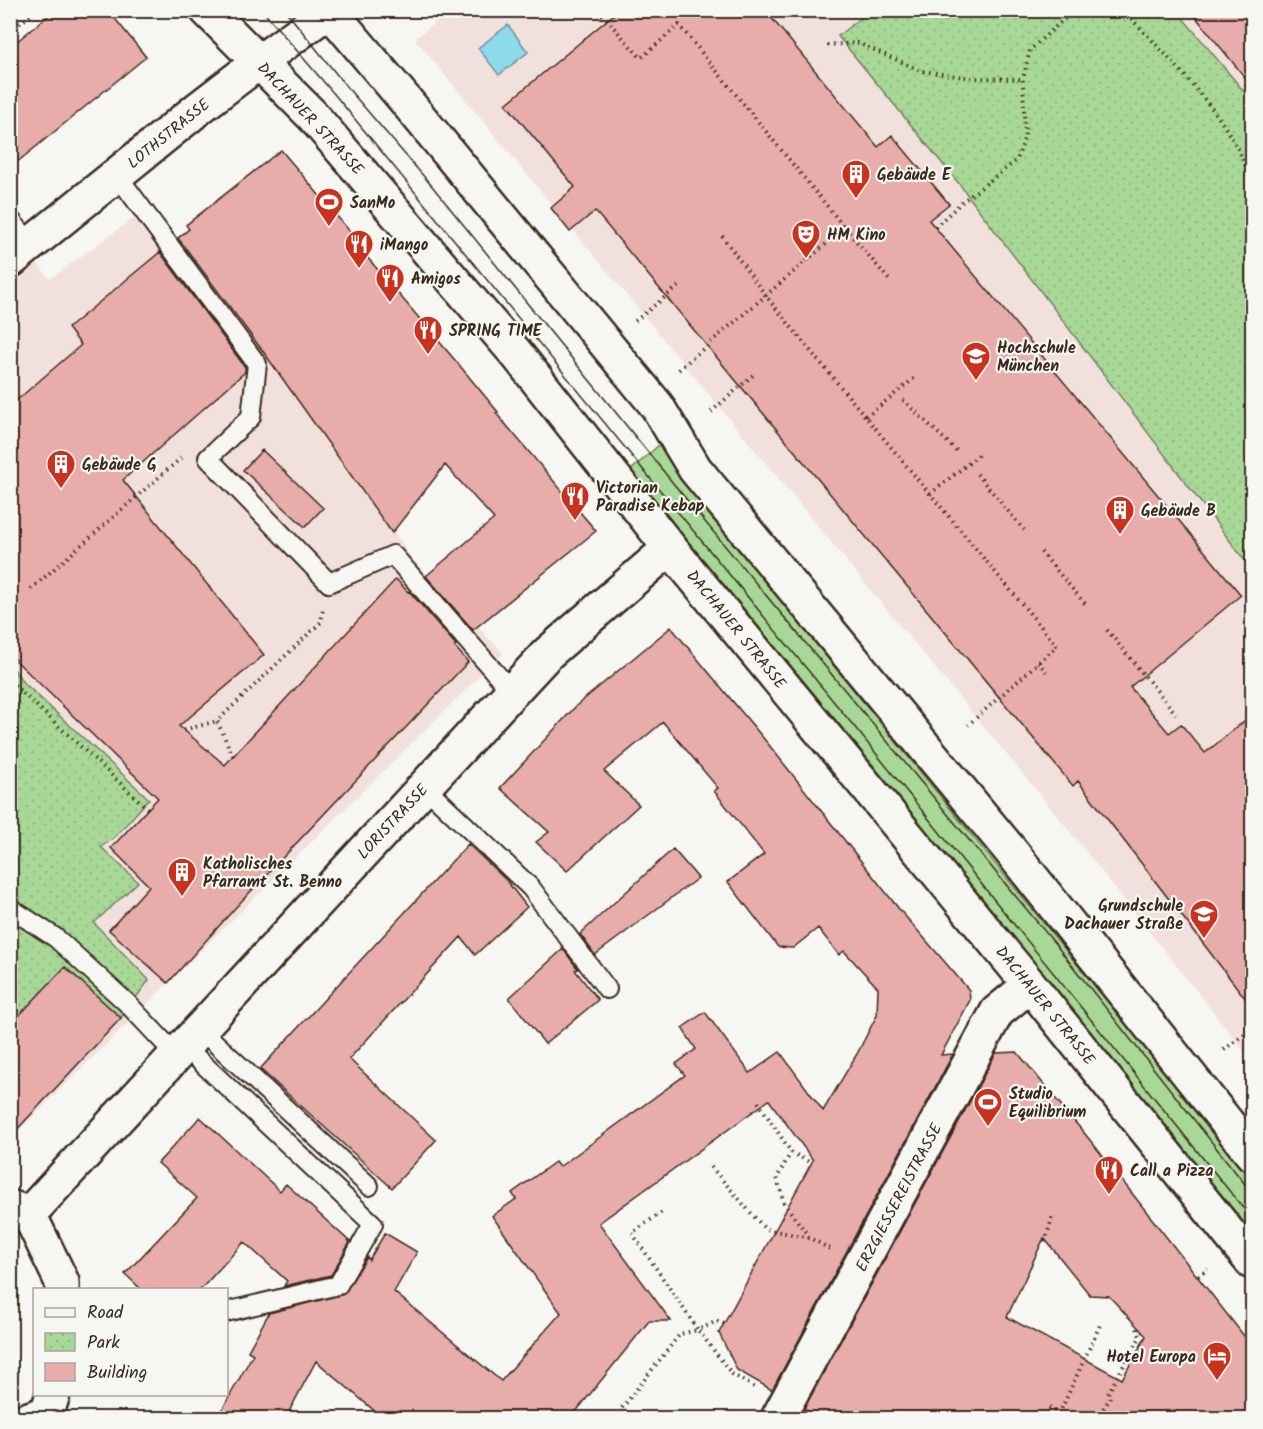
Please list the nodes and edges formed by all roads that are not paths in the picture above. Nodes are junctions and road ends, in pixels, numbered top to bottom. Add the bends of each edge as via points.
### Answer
1 (207, 10) edge
2 (329, 11) edge
3 (259, 62) junction
4 (117, 175) junction
5 (10, 219) edge
6 (21, 253) edge
7 (670, 548) junction
8 (512, 692) junction
9 (424, 786) junction
10 (10, 908) edge
11 (1030, 985) junction
12 (607, 988) dead end
13 (187, 1043) junction
14 (1252, 1154) edge
15 (369, 1186) dead end
16 (20, 1211) edge
17 (1252, 1262) edge
18 (62, 1288) edge
19 (228, 1312) edge
20 (781, 1411) edge

1 - 3 main road, DACHAUER STRASSE
2 - 3 main road, LOTHSTRASSE
2 - 14 main road via 657,406 695,469 1010,850
3 - 4 main road, LOTHSTRASSE
3 - 7 main road, DACHAUER STRASSE via 312,115 519,357
4 - 6 main road, LOTHSTRASSE
4 - 8 lane via 257,364 250,417 208,458 329,583 393,555
5 - 6 lane
7 - 8 main road, LORISTRASSE via 547,654
7 - 11 main road, DACHAUER STRASSE
8 - 9 main road, LORISTRASSE
9 - 12 lane via 531,888
9 - 13 main road, LORISTRASSE
10 - 13 lane via 56,938 127,1003
11 - 17 main road, DACHAUER STRASSE
11 - 20 main road, ERZGIESSEREISTRASSE via 997,1012
13 - 15 lane
13 - 16 main road, LORISTRASSE
13 - 19 lane via 372,1224 338,1285
16 - 18 main road

